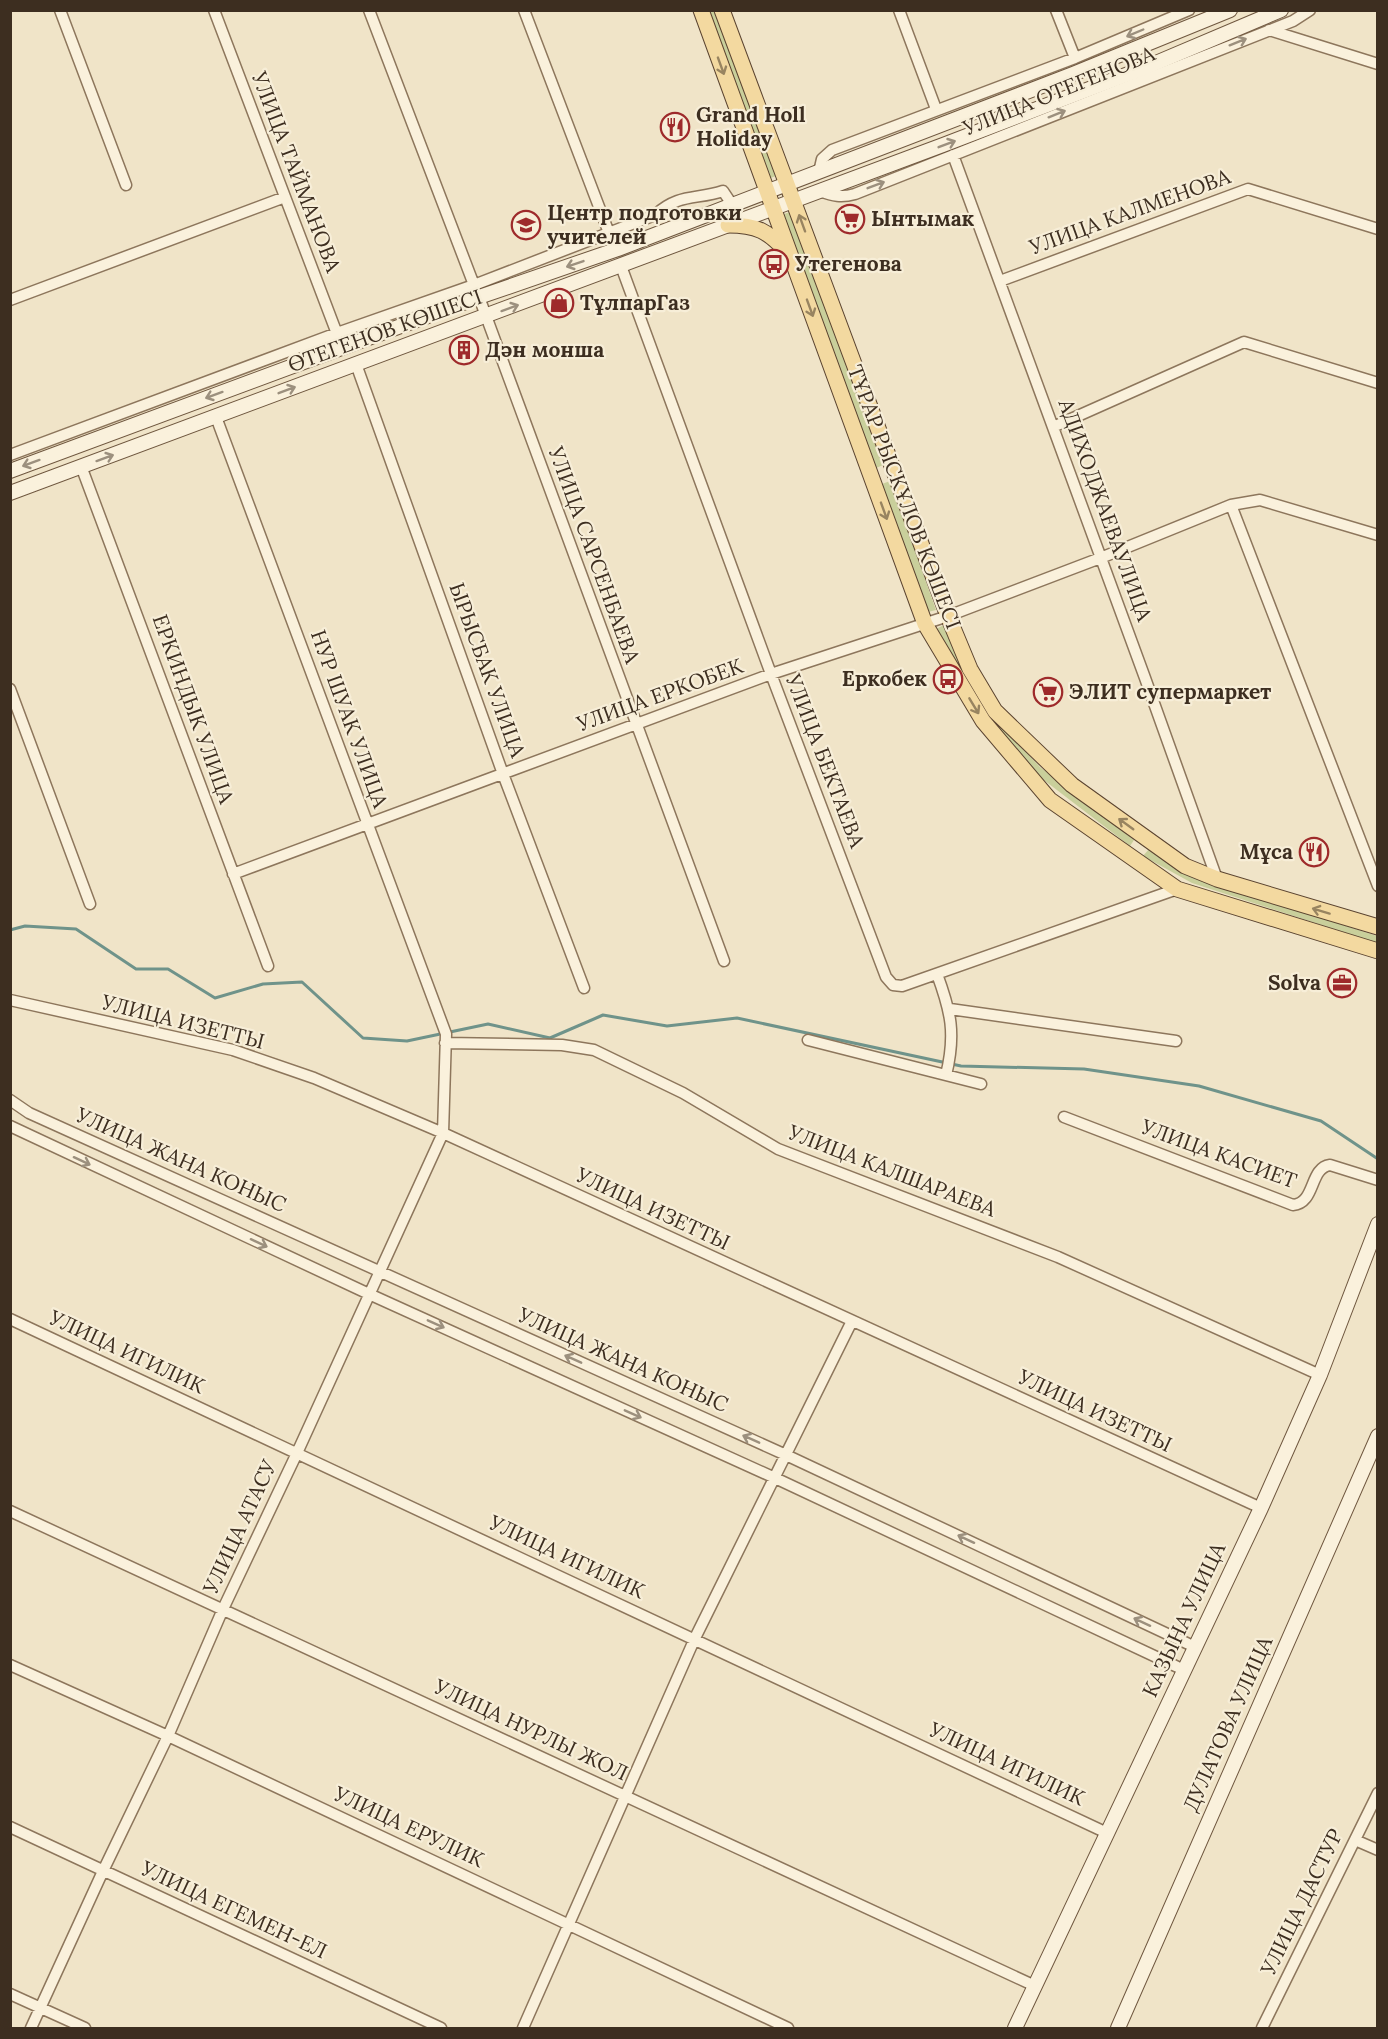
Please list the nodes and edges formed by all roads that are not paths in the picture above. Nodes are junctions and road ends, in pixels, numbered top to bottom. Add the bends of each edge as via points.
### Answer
1 (60, 10) edge
2 (214, 10) edge
3 (369, 10) edge
4 (524, 10) edge
5 (702, 10) edge
6 (722, 10) edge
7 (899, 10) edge
8 (1056, 10) edge
9 (1189, 10) edge
10 (1230, 10) edge
11 (1281, 10) edge
12 (1310, 10) edge
13 (1269, 30) junction
14 (1075, 58) junction
15 (1377, 64) edge
16 (936, 109) junction
17 (953, 155) junction
18 (819, 172) junction
19 (788, 184) junction
20 (126, 185) dead end
21 (820, 191) junction
22 (767, 193) junction
23 (285, 196) junction
24 (794, 201) junction
25 (733, 206) junction
26 (773, 208) junction
27 (728, 225) junction
28 (1377, 229) edge
29 (609, 233) junction
30 (618, 249) junction
31 (791, 256) junction
32 (621, 266) junction
33 (1000, 281) junction
34 (476, 291) junction
35 (10, 300) edge
36 (485, 317) junction
37 (337, 333) junction
38 (342, 347) junction
39 (322, 355) junction
40 (356, 364) junction
41 (331, 373) junction
42 (1377, 383) edge
43 (216, 417) junction
44 (1053, 427) junction
45 (10, 455) edge
46 (81, 466) junction
47 (10, 471) edge
48 (895, 473) junction
49 (873, 481) junction
50 (10, 493) edge
51 (1231, 505) junction
52 (1377, 535) edge
53 (1103, 557) junction
54 (948, 616) junction
55 (925, 624) junction
56 (771, 674) junction
57 (10, 689) edge
58 (635, 725) junction
59 (503, 774) junction
60 (367, 824) junction
61 (1147, 839) junction
62 (1134, 859) junction
63 (233, 874) junction
64 (1217, 879) junction
65 (1377, 886) edge
66 (1177, 889) junction
67 (90, 904) dead end
68 (1377, 927) edge
69 (1377, 951) edge
70 (724, 961) dead end
71 (268, 966) dead end
72 (937, 974) junction
73 (584, 988) dead end
74 (10, 1000) edge
75 (950, 1009) junction
76 (446, 1039) junction
77 (808, 1040) dead end
78 (1176, 1041) dead end
79 (946, 1075) junction
80 (981, 1084) dead end
81 (10, 1100) edge
82 (33, 1114) junction
83 (1064, 1117) dead end
84 (10, 1126) edge
85 (442, 1133) junction
86 (29, 1136) junction
87 (1377, 1180) edge
88 (1377, 1224) edge
89 (380, 1271) junction
90 (369, 1294) junction
91 (10, 1319) edge
92 (852, 1321) junction
93 (1320, 1375) junction
94 (1377, 1436) edge
95 (297, 1453) junction
96 (786, 1455) junction
97 (775, 1478) junction
98 (1261, 1508) junction
99 (10, 1511) edge
100 (223, 1609) junction
101 (695, 1638) junction
102 (1195, 1647) junction
103 (10, 1665) edge
104 (1185, 1670) junction
105 (168, 1736) junction
106 (1377, 1793) edge
107 (627, 1795) junction
108 (10, 1827) edge
109 (1107, 1833) junction
110 (1355, 1840) junction
111 (1377, 1850) edge
112 (103, 1871) junction
113 (569, 1924) junction
114 (1035, 1986) junction
115 (10, 1994) edge
116 (40, 2008) junction
117 (31, 2028) edge
118 (85, 2028) edge
119 (441, 2028) edge
120 (523, 2028) edge
121 (788, 2028) edge
122 (1015, 2028) edge
123 (1118, 2028) edge
124 (1262, 2028) edge

1 - 20 street
2 - 23 street, УЛИЦА ТАЙМАНОВА
3 - 34 street, УЛИЦА САРСЕНБАЕВА
4 - 29 street
5 -> 22 main road, ТҰРАР РЫСКҰЛОВ КӨШЕСІ
6 - 19 main road, ТҰРАР РЫСКҰЛОВ КӨШЕСІ
7 - 16 street
8 - 14 street
9 -> 14 street, УЛИЦА ОТЕГЕНОВА
10 - 18 street, УЛИЦА ОТЕГЕНОВА
21 -> 11 street, УЛИЦА ОТЕГЕНОВА via 1144,68
12 - 13 street, УЛИЦА ОТЕГЕНОВА
13 - 15 street
17 -> 13 street, УЛИЦА ОТЕГЕНОВА
14 - 16 street, УЛИЦА ОТЕГЕНОВА
16 - 18 street, УЛИЦА ОТЕГЕНОВА via 832,150 822,159
21 -> 17 street, УЛИЦА ОТЕГЕНОВА via 843,197
17 - 33 street, АДИХОДЖАЕВАУЛИЦА
18 - 19 street, УЛИЦА ОТЕГЕНОВА
19 - 22 street, УЛИЦА ОТЕГЕНОВА
19 - 24 main road, ТҰРАР РЫСКҰЛОВ КӨШЕСІ
21 - 24 street, УЛИЦА ОТЕГЕНОВА
22 - 25 street, ӨТЕГЕНОВ КӨШЕСІ
22 - 26 main road, ТҰРАР РЫСКҰЛОВ КӨШЕСІ
23 - 35 street
23 - 37 street, УЛИЦА ТАЙМАНОВА
24 - 26 street, УЛИЦА ОТЕГЕНОВА
48 -> 24 main road, ТҰРАР РЫСКҰЛОВ КӨШЕСІ
25 - 29 street via 723,190 693,196
25 - 30 street, ӨТЕГЕНОВ КӨШЕСІ
26 - 27 street, ӨТЕГЕНОВ КӨШЕСІ
26 - 31 main road, ТҰРАР РЫСКҰЛОВ КӨШЕСІ
27 - 31 main road via 749,225 763,231
27 - 32 street, ӨТЕГЕНОВ КӨШЕСІ
28 - 33 street, УЛИЦА КАЛМЕНОВА via 1248,189
29 - 30 street
29 - 34 street
30 -> 34 street, ӨТЕГЕНОВ КӨШЕСІ
31 -> 49 main road, ТҰРАР РЫСКҰЛОВ КӨШЕСІ
36 -> 32 street, ӨТЕГЕНОВ КӨШЕСІ
32 - 56 street, УЛИЦА БЕКТАЕВА
33 - 44 street, АДИХОДЖАЕВАУЛИЦА
34 - 36 street, УЛИЦА САРСЕНБАЕВА
34 - 37 street
34 - 38 street, ӨТЕГЕНОВ КӨШЕСІ
36 - 40 street, ӨТЕГЕНОВ КӨШЕСІ
36 - 58 street, УЛИЦА САРСЕНБАЕВА
37 - 38 street, УЛИЦА ТАЙМАНОВА
37 - 45 street
38 - 39 street, ӨТЕГЕНОВ КӨШЕСІ
39 - 41 street
39 -> 47 street, ӨТЕГЕНОВ КӨШЕСІ
40 - 41 street, ӨТЕГЕНОВ КӨШЕСІ
40 - 59 street, ЫРЫСБАК УЛИЦА
43 -> 41 street, ӨТЕГЕНОВ КӨШЕСІ
42 - 44 street via 1244,342
46 -> 43 street, ӨТЕГЕНОВ КӨШЕСІ
43 - 60 street, НУР ШУАК УЛИЦА
44 - 53 street, АДИХОДЖАЕВАУЛИЦА
46 - 50 street, ӨТЕГЕНОВ КӨШЕСІ
46 - 63 street, ЕРКИНДЫК УЛИЦА
48 - 49 main road
48 - 54 main road, ТҰРАР РЫСКҰЛОВ КӨШЕСІ
49 -> 55 main road, ТҰРАР РЫСКҰЛОВ КӨШЕСІ
51 - 52 street, УЛИЦА ЕРКОБЕК via 1260,500
51 - 53 street, УЛИЦА ЕРКОБЕК
51 - 65 street
53 - 54 street, УЛИЦА ЕРКОБЕК
53 - 64 street, АДИХОДЖАЕВАУЛИЦА
54 - 55 street, УЛИЦА ЕРКОБЕК
61 -> 54 main road, ТҰРАР РЫСКҰЛОВ КӨШЕСІ via 1067,781 995,711 970,669
55 - 56 street, УЛИЦА ЕРКОБЕК
55 -> 62 main road, ТҰРАР РЫСКҰЛОВ КӨШЕСІ via 983,721 1050,800
56 - 58 street, УЛИЦА ЕРКОБЕК
56 - 72 street, УЛИЦА БЕКТАЕВА via 886,977 893,985 902,986
57 - 67 street
58 - 59 street, УЛИЦА ЕРКОБЕК
58 - 70 street, УЛИЦА САРСЕНБАЕВА
59 - 60 street, УЛИЦА ЕРКОБЕК
59 - 73 street, ЫРЫСБАК УЛИЦА
60 - 63 street, УЛИЦА ЕРКОБЕК
60 - 76 street, НУР ШУАК УЛИЦА
61 - 62 main road
61 - 64 main road, ТҰРАР РЫСКҰЛОВ КӨШЕСІ via 1185,866
62 - 66 main road, ТҰРАР РЫСКҰЛОВ КӨШЕСІ
63 - 71 street, ЕРКИНДЫК УЛИЦА
68 -> 64 main road, ТҰРАР РЫСКҰЛОВ КӨШЕСІ
66 - 69 main road, ТҰРАР РЫСКҰЛОВ КӨШЕСІ
66 - 72 street, УЛИЦА БЕКТАЕВА
72 - 75 street
74 - 85 street, УЛИЦА ИЗЕТТЫ via 233,1050 314,1078
75 - 78 street
75 - 79 street via 952,1046
76 - 85 street, УЛИЦА АТАСУ
76 - 93 street, УЛИЦА КАЛШАРАЕВА via 594,1050 683,1093 778,1149 1058,1257
77 - 79 street
79 - 80 street
81 - 82 street, УЛИЦА ЖАНА КОНЫС
82 - 86 street
82 - 89 street, УЛИЦА ЖАНА КОНЫС
83 - 87 street, УЛИЦА КАСИЕТ via 1293,1205 1305,1201 1324,1166
84 - 86 street, УЛИЦА ЖАНА КОНЫС
85 - 89 street, УЛИЦА АТАСУ
85 - 92 street, УЛИЦА ИЗЕТТЫ
86 -> 90 street, УЛИЦА ЖАНА КОНЫС
88 - 93 street, КАЗЫНА УЛИЦА
89 - 90 street, УЛИЦА АТАСУ
96 -> 89 street, УЛИЦА ЖАНА КОНЫС
90 - 95 street, УЛИЦА АТАСУ
90 -> 97 street, УЛИЦА ЖАНА КОНЫС
91 - 95 street, УЛИЦА ИГИЛИК
92 - 96 street
92 - 98 street, УЛИЦА ИЗЕТТЫ
93 - 98 street, КАЗЫНА УЛИЦА
94 - 123 street, ДУЛАТОВА УЛИЦА
95 - 100 street, УЛИЦА АТАСУ
95 - 101 street, УЛИЦА ИГИЛИК
96 - 97 street
102 -> 96 street, УЛИЦА ЖАНА КОНЫС
97 - 101 street
97 - 104 street, УЛИЦА ЖАНА КОНЫС
98 - 102 street, КАЗЫНА УЛИЦА
99 - 100 street, УЛИЦА НУРЛЫ ЖОЛ
100 - 105 street, УЛИЦА АТАСУ
100 - 107 street, УЛИЦА НУРЛЫ ЖОЛ
101 - 107 street
101 - 109 street, УЛИЦА ИГИЛИК
102 - 104 street, КАЗЫНА УЛИЦА
103 - 105 street, УЛИЦА ЕРУЛИК
104 - 109 street, КАЗЫНА УЛИЦА
105 - 112 street, УЛИЦА АТАСУ
105 - 113 street, УЛИЦА ЕРУЛИК
106 - 110 street, УЛИЦА ДАСТУР
107 - 113 street
107 - 114 street, УЛИЦА НУРЛЫ ЖОЛ
108 - 112 street, УЛИЦА ЕГЕМЕН-ЕЛ
109 - 114 street, КАЗЫНА УЛИЦА
110 - 111 street
110 - 124 street, УЛИЦА ДАСТУР
112 - 116 street, УЛИЦА АТАСУ
112 - 119 street, УЛИЦА ЕГЕМЕН-ЕЛ
113 - 120 street
113 - 121 street, УЛИЦА ЕРУЛИК
114 - 122 street, КАЗЫНА УЛИЦА
115 - 116 street
116 - 117 street, УЛИЦА АТАСУ
116 - 118 street

